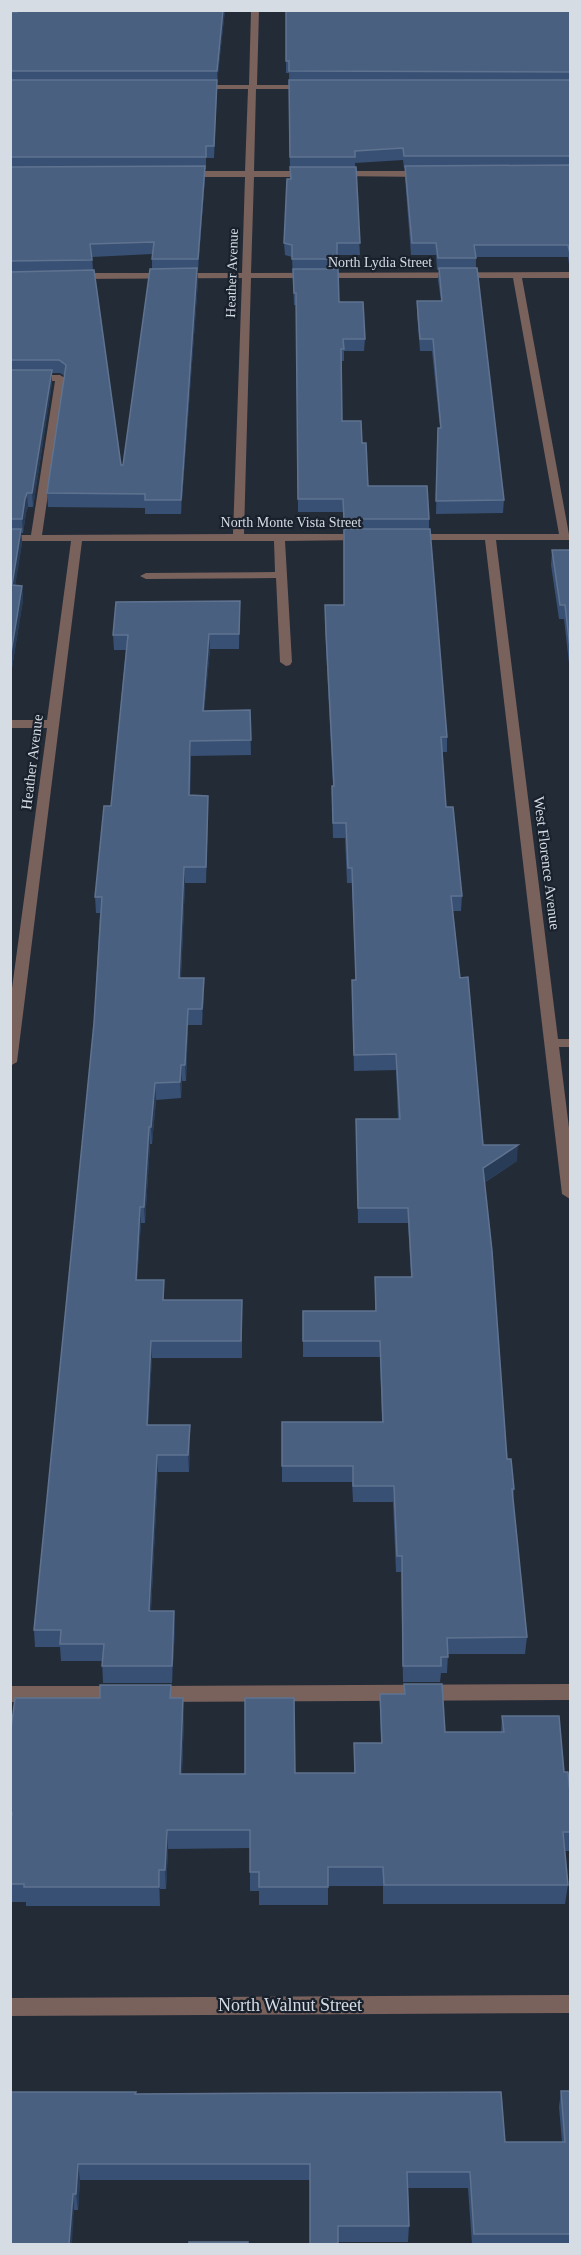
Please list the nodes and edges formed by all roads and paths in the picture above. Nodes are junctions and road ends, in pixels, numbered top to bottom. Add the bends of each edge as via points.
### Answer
1 (255, 10) edge
2 (183, 87) edge
3 (253, 87) junction
4 (312, 87) edge
5 (178, 174) edge
6 (250, 174) junction
7 (440, 174) edge
8 (247, 275) junction
9 (517, 275) junction
10 (570, 275) edge
11 (63, 277) edge
12 (10, 378) edge
13 (36, 537) junction
14 (77, 537) junction
15 (238, 537) junction
16 (279, 537) junction
17 (372, 537) edge
18 (396, 537) edge
19 (490, 537) junction
20 (568, 537) edge
21 (10, 538) edge
22 (281, 575) junction
23 (146, 576) dead end
24 (286, 662) dead end
25 (10, 724) edge
26 (54, 724) junction
27 (552, 1043) junction
28 (570, 1043) edge
29 (10, 1062) edge
30 (570, 1194) edge
31 (570, 1692) edge
32 (10, 1694) edge
33 (570, 2004) edge
34 (10, 2007) edge

1 - 3 street, Heather Avenue
2 - 3 street
3 - 4 street
3 - 6 street, Heather Avenue
5 - 6 street
6 - 7 street
6 - 8 street, Heather Avenue
8 - 9 street, North Lydia Street
8 - 11 street, North Lydia Street
8 - 15 street, Heather Avenue
9 - 10 street, North Lydia Street
9 - 20 street
12 - 13 street via 60,378
13 - 14 street, North Monte Vista Street
13 - 21 street, North Monte Vista Street
14 - 15 street, North Monte Vista Street
14 - 26 street, Heather Avenue
15 - 16 street, North Monte Vista Street
16 - 17 street, North Monte Vista Street
16 - 22 street
18 - 19 street
19 - 20 street
19 - 27 street, West Florence Avenue
22 - 23 street
22 - 24 street
25 - 26 street
26 - 29 street, Heather Avenue
27 - 28 street
27 - 30 street, West Florence Avenue
31 - 32 street
33 - 34 street, North Walnut Street

